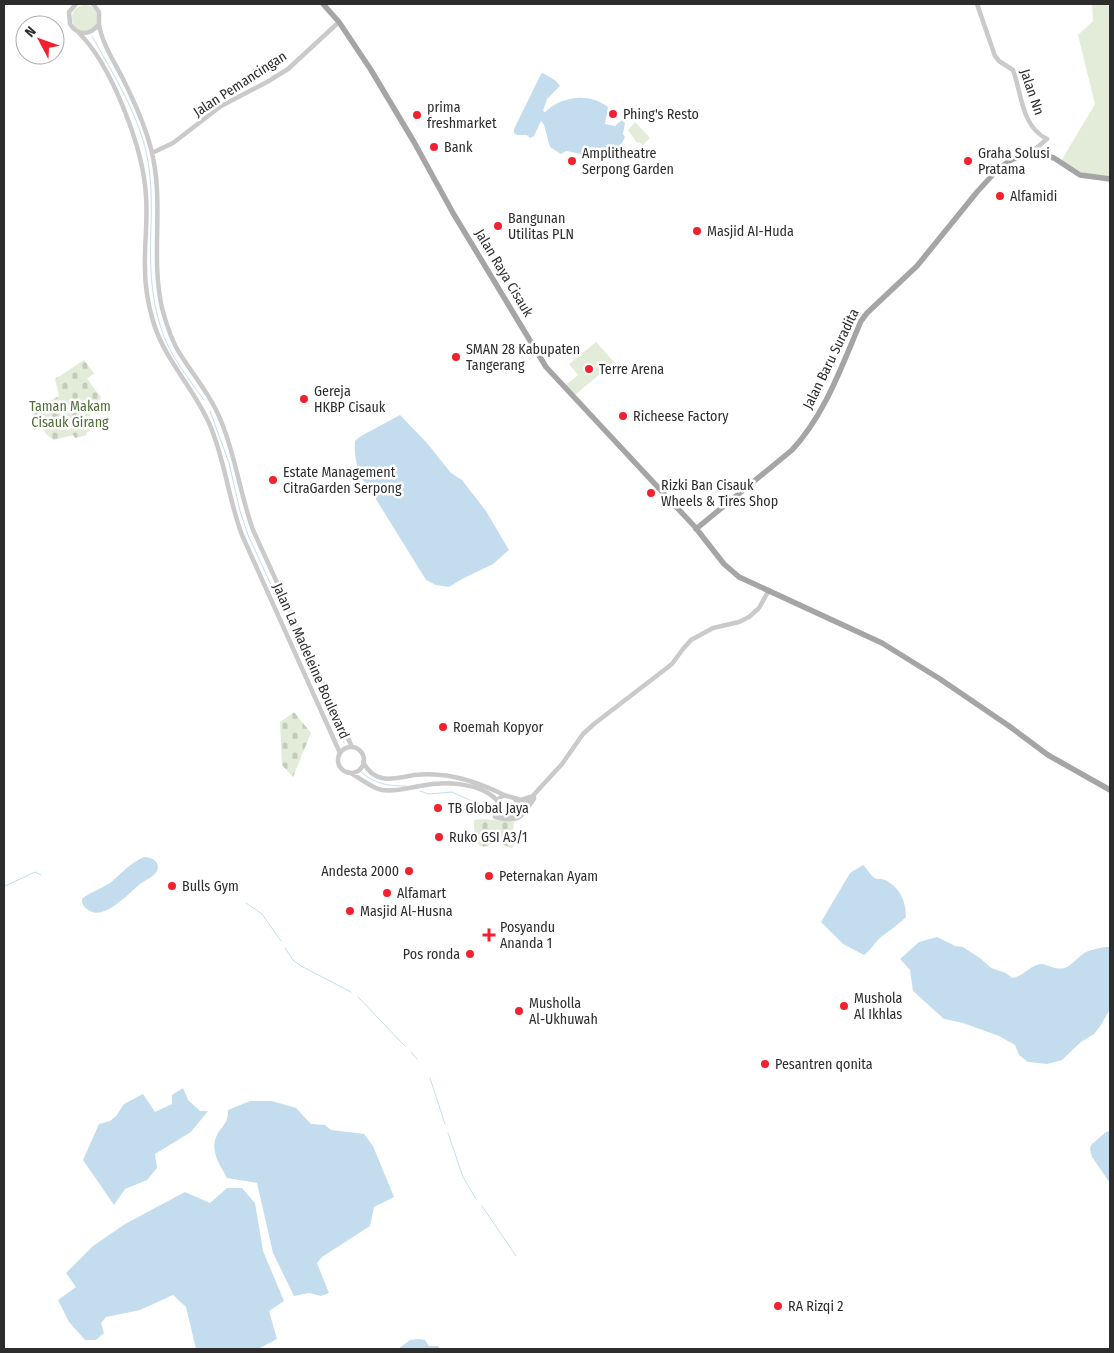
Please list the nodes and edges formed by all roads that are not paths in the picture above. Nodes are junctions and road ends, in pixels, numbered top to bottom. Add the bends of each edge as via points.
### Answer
1 (92, 4) edge
2 (323, 4) edge
3 (977, 4) edge
4 (73, 5) edge
5 (339, 22) junction
6 (99, 24) junction
7 (78, 32) junction
8 (126, 86) junction
9 (115, 91) junction
10 (152, 151) junction
11 (1028, 155) junction
12 (1110, 179) edge
13 (146, 248) junction
14 (158, 249) junction
15 (213, 404) junction
16 (202, 409) junction
17 (696, 529) junction
18 (274, 572) junction
19 (262, 578) junction
20 (770, 590) junction
21 (352, 747) junction
22 (340, 753) junction
23 (363, 762) junction
24 (348, 772) junction
25 (1110, 790) edge
26 (504, 795) junction
27 (532, 796) junction
28 (514, 798) junction
29 (497, 800) junction
30 (522, 809) junction
31 (496, 813) junction

1 - 6 street, Jalan La Madeleine Boulevard via 99,12
2 - 5 main road, Jalan Raya Cisauk
3 - 11 street, Jalan Nn via 995,56 1013,70 1026,116 1039,136 1047,140
4 - 7 street, Jalan La Madeleine Boulevard via 68,18
5 - 10 street, Jalan Pemancingan via 288,68 221,106 173,143
5 - 17 main road, Jalan Raya Cisauk via 380,85 546,367
6 - 7 street via 90,32
6 - 8 street, Jalan La Madeleine Boulevard via 101,37
7 - 9 street, Jalan La Madeleine Boulevard via 90,44
8 - 9 street
8 - 10 street, Jalan La Madeleine Boulevard
9 - 13 street, Jalan La Madeleine Boulevard via 134,135 143,170
10 - 14 street, Jalan La Madeleine Boulevard via 158,194
11 - 12 main road, Jalan Baru Suradita via 1054,158 1080,175
11 - 17 main road, Jalan Baru Suradita via 1011,160 993,175 917,266 867,313 814,423 798,443
13 - 14 street
13 - 16 street, Jalan La Madeleine Boulevard via 146,288 154,323 169,359
14 - 15 street, Jalan La Madeleine Boulevard via 158,286 165,320 179,353
15 - 16 street
15 - 18 street, Jalan La Madeleine Boulevard via 235,461 246,510
16 - 19 street, Jalan La Madeleine Boulevard via 224,464 234,514
17 - 20 main road, Jalan Raya Cisauk via 731,571
18 - 19 street
18 - 21 street, Jalan La Madeleine Boulevard
19 - 22 street, Jalan La Madeleine Boulevard
20 - 25 main road, Jalan Raya Cisauk via 908,658 1048,755
20 - 27 street via 749,617 713,628 691,640 672,664 583,734 562,764
21 - 22 street
21 - 23 street via 362,753
22 - 24 street via 339,764
23 - 24 street via 356,771
23 - 26 street via 370,772 385,779 438,774 468,780
24 - 29 street via 381,790 450,784 483,791
26 - 28 street
26 - 29 street
27 - 28 street via 521,800
27 - 30 street
27 - 31 street via 534,799 516,820 507,820
28 - 30 street
29 - 31 street
30 - 31 street via 513,816

